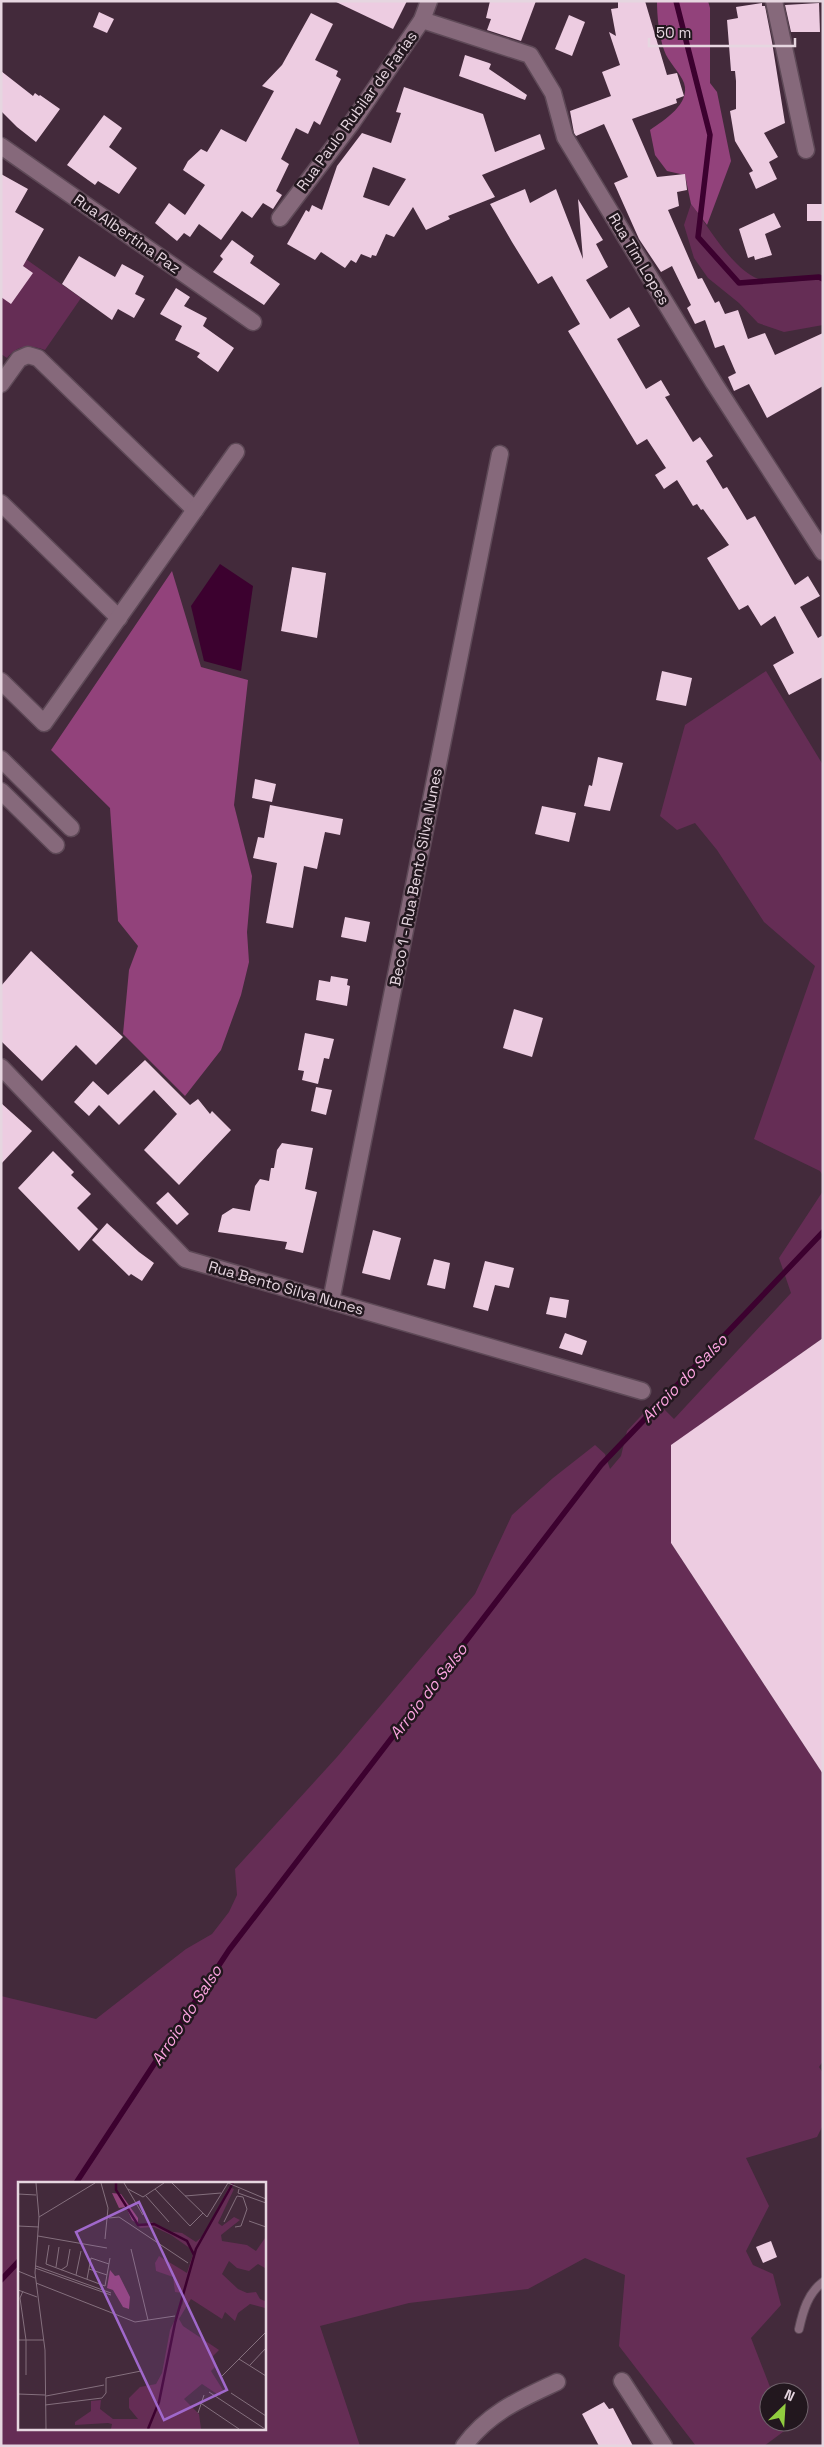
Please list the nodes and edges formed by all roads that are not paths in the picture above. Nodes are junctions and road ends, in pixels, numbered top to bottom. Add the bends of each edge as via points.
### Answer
1 (429, 1) edge
2 (774, 1) edge
3 (422, 20) junction
4 (1, 146) edge
5 (806, 150) dead end
6 (280, 218) dead end
7 (253, 322) dead end
8 (1, 384) edge
9 (236, 452) dead end
10 (500, 454) dead end
11 (1, 502) edge
12 (195, 510) junction
13 (823, 552) edge
14 (119, 618) junction
15 (1, 681) edge
16 (1, 759) edge
17 (1, 791) edge
18 (72, 828) dead end
19 (56, 845) dead end
20 (1, 1067) edge
21 (331, 1301) junction
22 (642, 1391) dead end
23 (823, 2282) edge
24 (799, 2329) dead end
25 (622, 2380) dead end
26 (557, 2382) dead end
27 (471, 2442) edge
28 (664, 2446) edge

1 - 3 street, Rua Paulo Rubilar de Farias
2 - 5 street
3 - 6 street, Rua Paulo Rubilar de Farias via 351,124
3 - 13 street, Rua Tim Lopes via 530,55 553,93 565,137 714,383
4 - 7 street, Rua Albertina Paz
8 - 12 street via 19,359 28,355 38,358
9 - 12 street
10 - 21 street, Beco 1 - Rua Bento Silva Nunes
11 - 14 street
12 - 14 street
14 - 15 street via 44,723
16 - 18 street
17 - 19 street
20 - 21 street, Rua Bento Silva Nunes via 185,1258
21 - 22 street, Rua Bento Silva Nunes
23 - 24 lane via 814,2288
25 - 28 street
26 - 27 street via 501,2409

